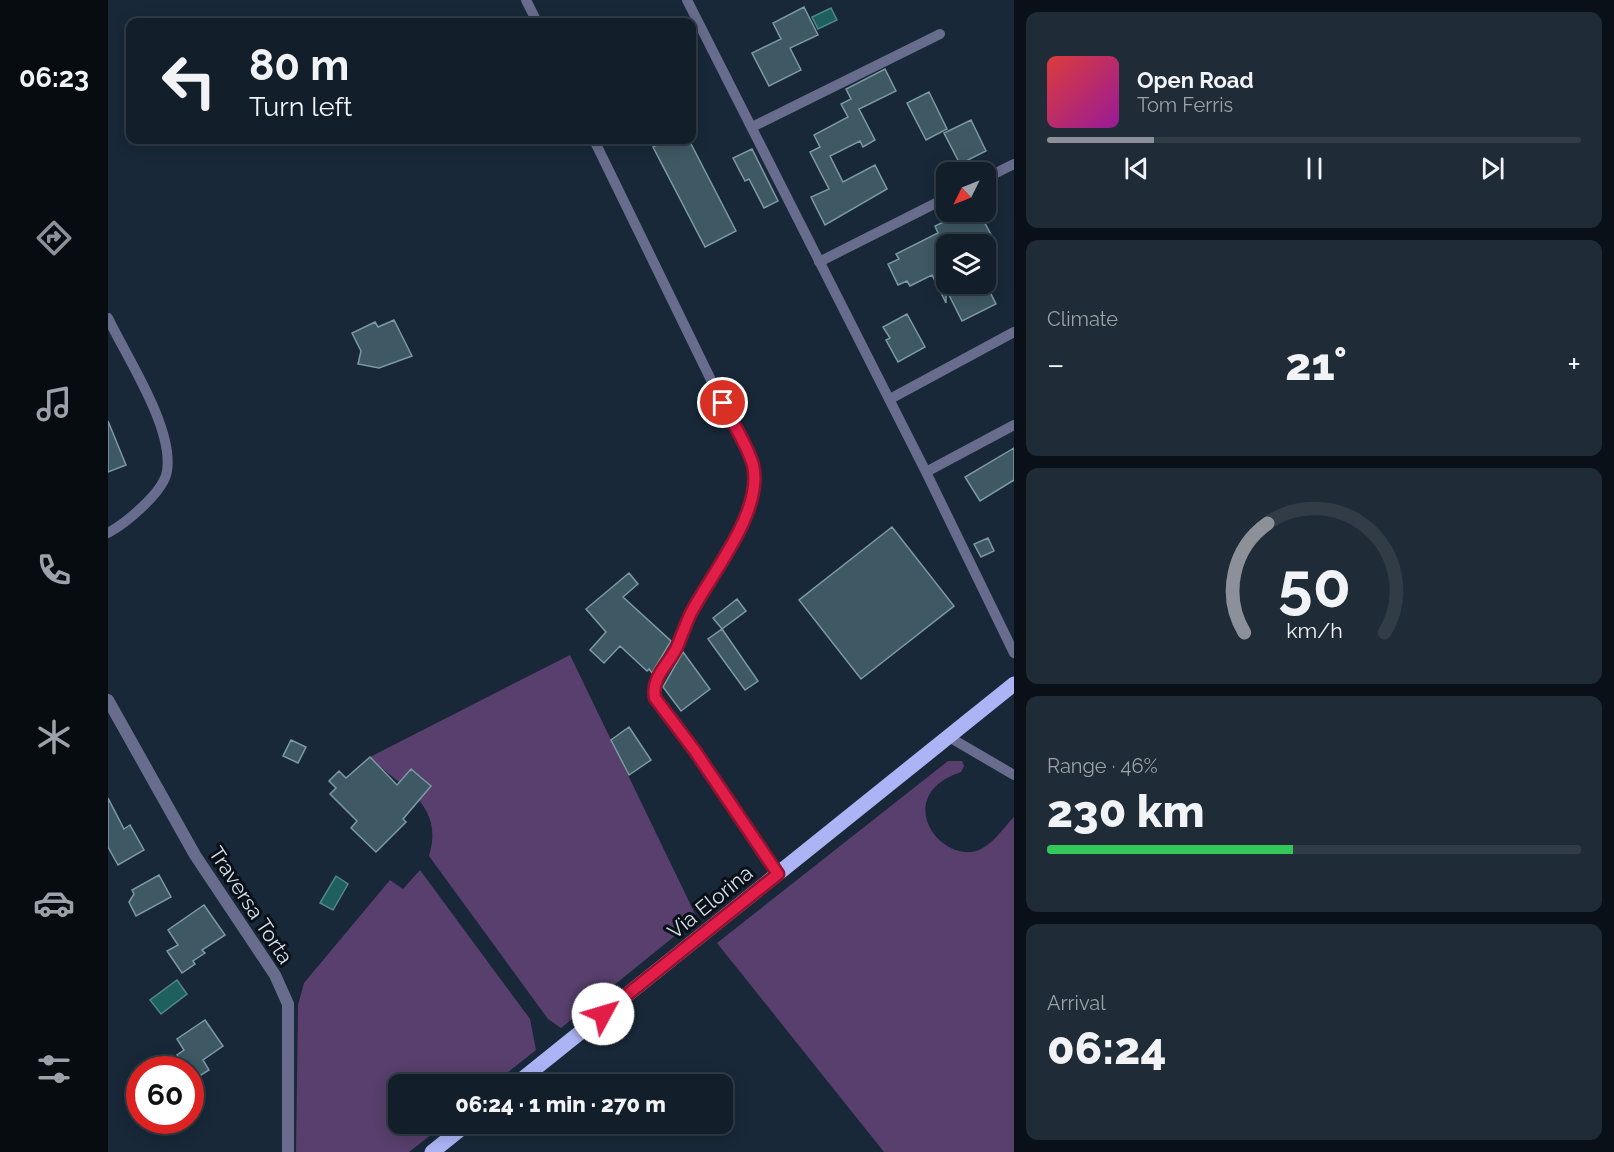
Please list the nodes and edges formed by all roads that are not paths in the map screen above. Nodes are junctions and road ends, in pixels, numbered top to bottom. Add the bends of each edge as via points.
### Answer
1 (526, 0) edge
2 (687, 0) edge
3 (535, 18) edge
4 (940, 34) dead end
5 (752, 127) junction
6 (596, 144) edge
7 (1014, 164) edge
8 (996, 173) edge
9 (936, 203) edge
10 (819, 262) junction
11 (108, 318) edge
12 (1014, 332) edge
13 (890, 399) junction
14 (1014, 425) edge
15 (926, 472) junction
16 (108, 533) edge
17 (1014, 652) edge
18 (1014, 684) edge
19 (108, 700) edge
20 (949, 737) junction
21 (1014, 775) edge
22 (778, 874) junction
23 (528, 1074) edge
24 (454, 1134) edge
25 (288, 1152) edge
26 (432, 1152) edge

1 - 3 lane
2 - 5 lane
4 - 5 lane
5 - 10 lane
6 - 22 lane via 752,464 754,480 746,516 656,679 655,698
7 - 8 lane
9 - 10 lane
10 - 13 lane
11 - 16 lane via 157,414 168,449 168,473 160,488
12 - 13 lane
13 - 15 lane
14 - 15 lane
15 - 17 lane
18 - 20 main road, Via Elorina
19 - 25 street, Traversa Torta via 195,855 275,975 288,1004
20 - 21 lane
20 - 22 main road, Via Elorina
22 - 23 main road, Via Elorina
24 - 26 main road

